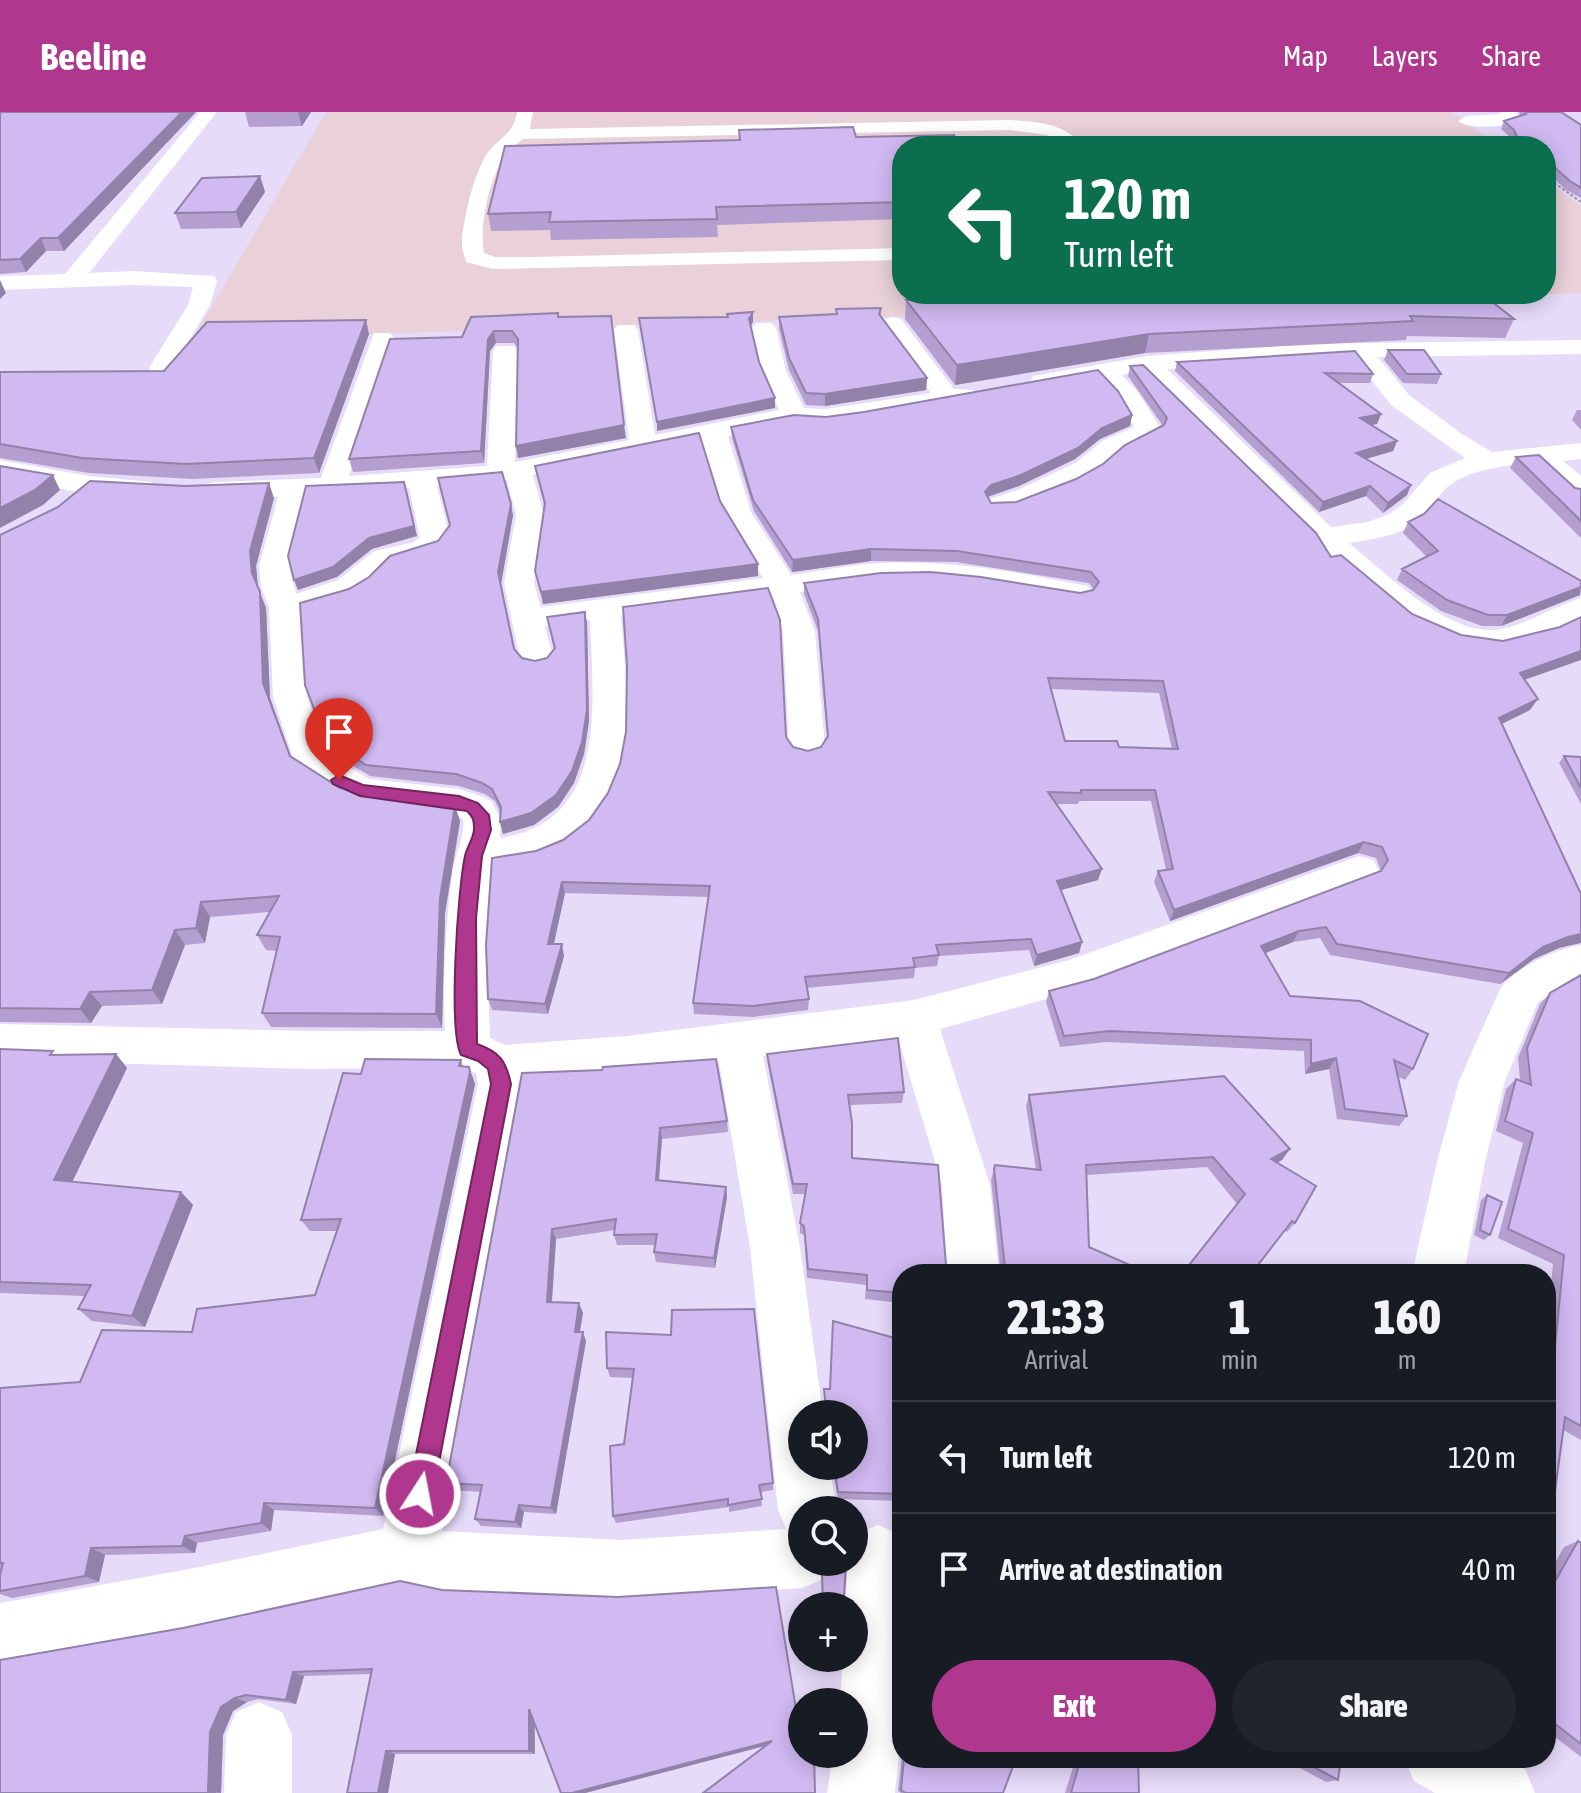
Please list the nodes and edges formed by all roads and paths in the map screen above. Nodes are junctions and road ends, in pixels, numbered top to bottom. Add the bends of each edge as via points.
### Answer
1 (209, 112) edge
2 (525, 112) edge
3 (1508, 112) edge
4 (1467, 121) dead end
5 (520, 134) junction
6 (1062, 136) edge
7 (1556, 184) edge
8 (1581, 202) edge
9 (892, 254) edge
10 (72, 280) junction
11 (0, 283) edge
12 (893, 324) dead end
13 (764, 328) dead end
14 (626, 330) dead end
15 (382, 338) dead end
16 (1544, 346) junction
17 (1581, 347) edge
18 (505, 351) edge
19 (1360, 351) junction
20 (1147, 363) junction
21 (161, 368) edge
22 (1103, 369) junction
23 (1581, 373) edge
24 (948, 398) junction
25 (794, 415) junction
26 (713, 431) junction
27 (643, 446) junction
28 (1581, 451) edge
29 (1541, 455) junction
30 (1489, 461) junction
31 (0, 468) edge
32 (510, 472) junction
33 (421, 480) junction
34 (89, 484) junction
35 (332, 485) junction
36 (294, 488) junction
37 (161, 489) edge
38 (192, 490) edge
39 (1581, 491) edge
40 (1000, 505) edge
41 (63, 507) edge
42 (1324, 537) junction
43 (781, 583) junction
44 (1077, 593) edge
45 (285, 607) junction
46 (605, 608) junction
47 (1581, 608) edge
48 (525, 619) junction
49 (537, 660) edge
50 (807, 748) edge
51 (474, 856) junction
52 (1359, 870) dead end
53 (1581, 962) edge
54 (914, 1018) junction
55 (0, 1042) edge
56 (738, 1042) junction
57 (482, 1057) junction
58 (972, 1264) edge
59 (1440, 1264) edge
60 (805, 1496) edge
61 (408, 1554) junction
62 (878, 1556) edge
63 (788, 1559) edge
64 (0, 1634) edge
65 (1426, 1768) edge
66 (1455, 1768) edge
67 (861, 1793) edge
68 (1425, 1793) edge
69 (1501, 1793) edge

1 - 10 street
2 - 5 street
3 - 4 street via 1512,119 1504,122
5 - 6 street via 1010,125
5 - 9 street via 496,153 480,202 471,250 483,261
7 - 8 path
10 - 11 street
10 - 21 street via 206,281 199,305
12 - 24 street
13 - 25 street via 774,371
14 - 27 street
15 - 35 street
16 - 17 street
16 - 19 street
16 - 23 street
18 - 32 street
19 - 20 street
19 - 30 street via 1400,400
20 - 22 street
20 - 42 street
22 - 24 street
22 - 40 street via 1149,430 1112,447 1087,468
24 - 25 street via 825,417
25 - 26 street
26 - 27 street
26 - 43 street via 737,512
27 - 32 street
28 - 29 street
29 - 30 street
29 - 39 street
30 - 42 street via 1435,482 1409,515 1383,527
31 - 34 street
32 - 33 street
32 - 48 street via 530,515 519,571
33 - 35 street
33 - 45 street via 435,537 432,544 386,556 348,588
34 - 37 street
34 - 41 street
35 - 36 street
36 - 38 street
36 - 45 street via 274,566
42 - 47 street via 1419,616 1468,637 1496,640 1541,629
43 - 44 street via 881,572 942,573
43 - 46 street
43 - 50 street via 799,631
45 - 51 street via 287,682 312,761 360,791 472,807 481,815 483,830
46 - 48 street
46 - 51 street via 608,724 602,777 593,798 580,817 550,840
48 - 49 street
51 - 57 street via 465,1013
52 - 54 street via 1074,975
53 - 59 street via 1521,991 1482,1081
54 - 56 street
54 - 58 street via 966,1185
55 - 57 street
56 - 57 street via 626,1055
56 - 60 street via 775,1247
57 - 61 street via 501,1084
61 - 63 street via 449,1563 622,1570
61 - 64 street
62 - 67 street via 873,1698
65 - 68 street
66 - 69 street

